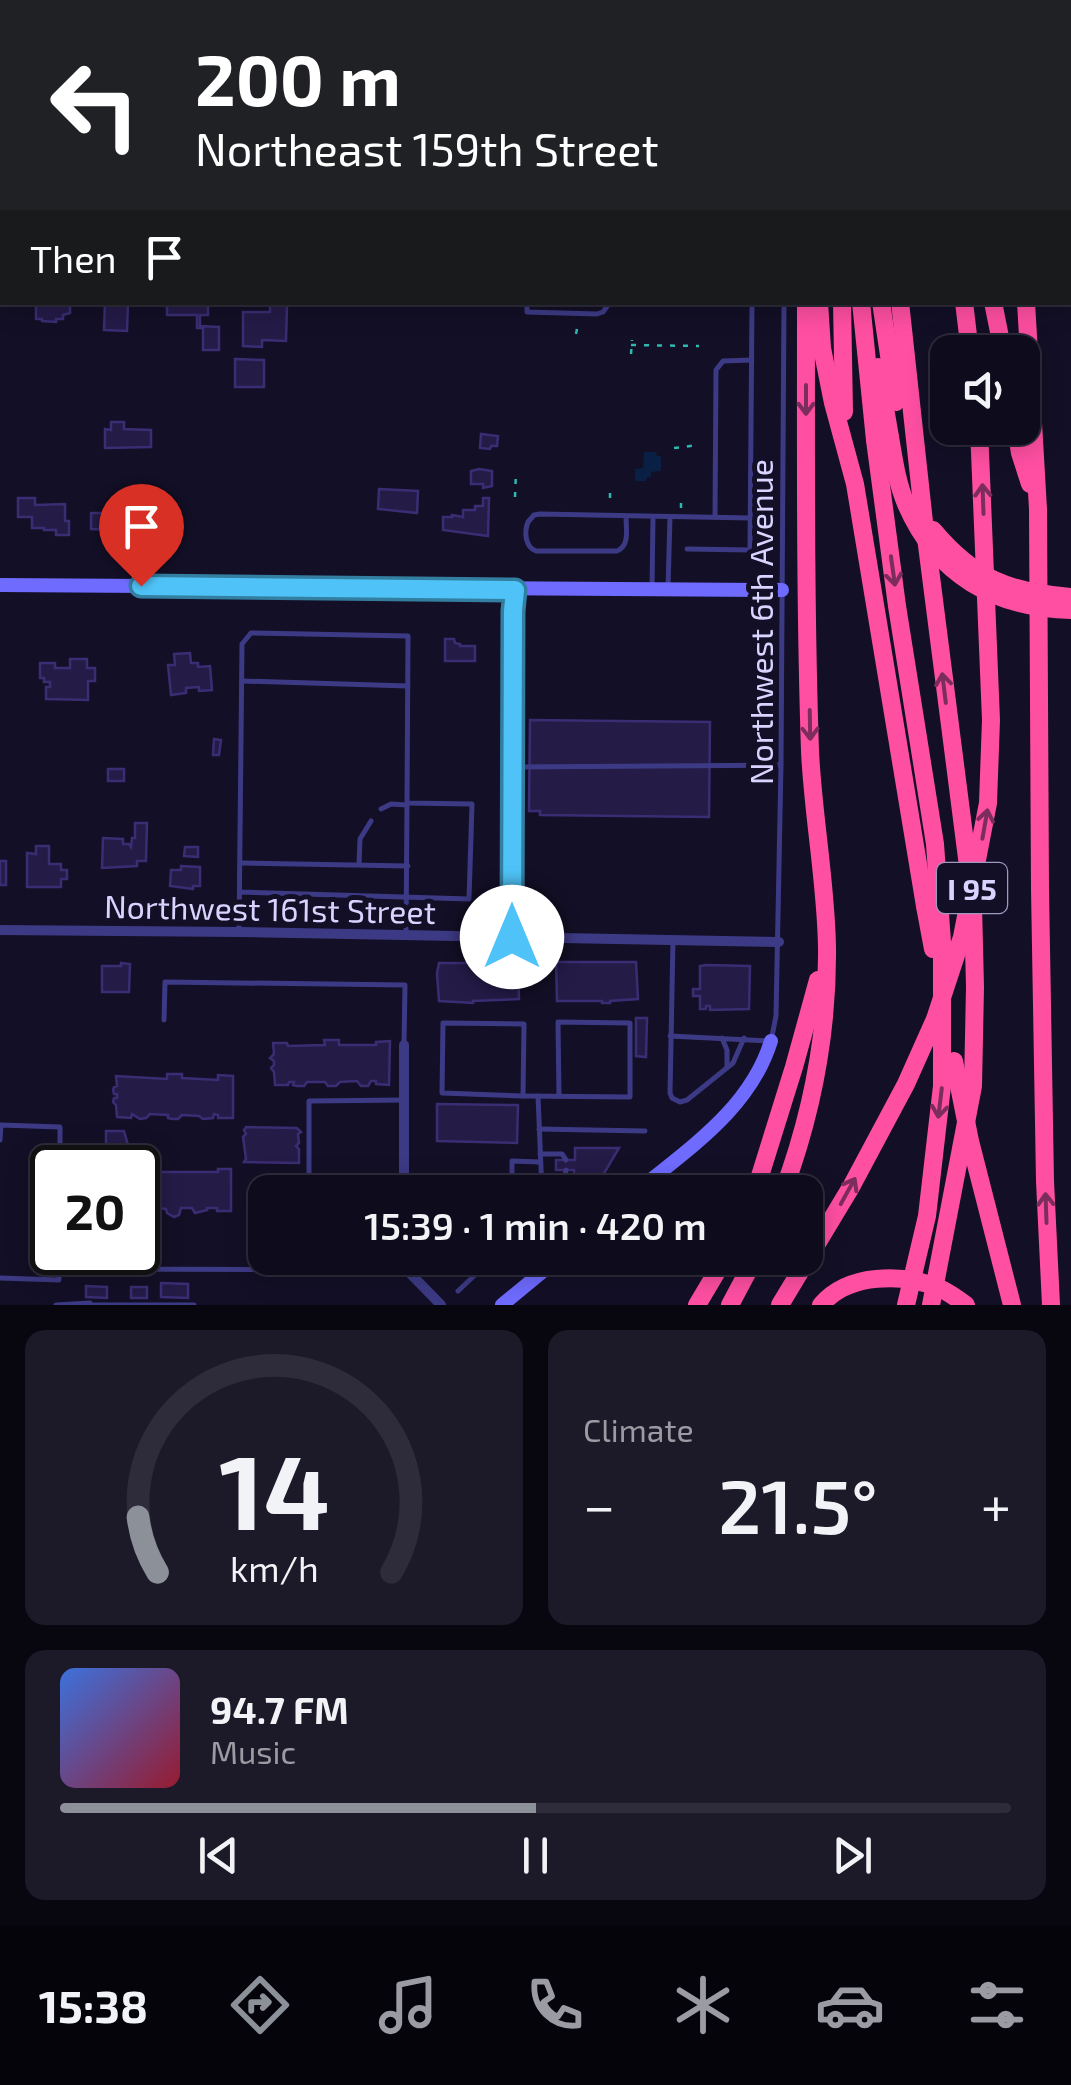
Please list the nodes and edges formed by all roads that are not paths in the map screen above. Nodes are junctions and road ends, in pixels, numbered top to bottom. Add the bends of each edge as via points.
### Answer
1 (527, 305) edge
2 (608, 305) edge
3 (752, 305) edge
4 (784, 305) edge
5 (806, 305) edge
6 (818, 305) edge
7 (842, 305) edge
8 (865, 305) edge
9 (881, 305) edge
10 (900, 305) edge
11 (964, 305) edge
12 (994, 305) edge
13 (1026, 305) edge
14 (968, 335) edge
15 (1000, 335) edge
16 (752, 360) junction
17 (888, 438) junction
18 (844, 442) junction
19 (981, 445) edge
20 (1019, 445) edge
21 (1038, 508) junction
22 (626, 516) junction
23 (653, 517) junction
24 (670, 517) junction
25 (715, 518) junction
26 (750, 518) junction
27 (687, 549) dead end
28 (0, 585) edge
29 (515, 590) junction
30 (652, 590) junction
31 (782, 590) junction
32 (668, 591) junction
33 (1071, 597) edge
34 (1071, 610) edge
35 (242, 681) junction
36 (408, 686) junction
37 (781, 765) junction
38 (513, 766) junction
39 (381, 809) dead end
40 (371, 821) dead end
41 (240, 863) junction
42 (359, 865) junction
43 (408, 866) junction
44 (240, 892) junction
45 (406, 897) junction
46 (0, 930) edge
47 (239, 932) junction
48 (406, 934) junction
49 (512, 937) junction
50 (673, 940) junction
51 (778, 942) junction
52 (827, 946) junction
53 (164, 1020) dead end
54 (670, 1036) junction
55 (722, 1038) junction
56 (744, 1038) junction
57 (771, 1040) junction
58 (404, 1045) joint
59 (727, 1067) junction
60 (522, 1096) junction
61 (538, 1096) junction
62 (558, 1096) junction
63 (404, 1100) junction
64 (540, 1129) junction
65 (646, 1130) dead end
66 (0, 1140) edge
67 (60, 1145) edge
68 (540, 1158) junction
69 (566, 1160) dead end
70 (566, 1170) dead end
71 (309, 1175) edge
72 (404, 1175) edge
73 (512, 1175) edge
74 (541, 1175) edge
75 (565, 1175) edge
76 (656, 1175) edge
77 (759, 1175) edge
78 (789, 1175) edge
79 (160, 1269) edge
80 (248, 1270) edge
81 (60, 1275) edge
82 (414, 1275) edge
83 (475, 1275) edge
84 (538, 1275) edge
85 (715, 1275) edge
86 (745, 1275) edge
87 (0, 1278) edge
88 (458, 1291) dead end
89 (90, 1304) edge
90 (56, 1305) edge
91 (194, 1305) edge
92 (440, 1305) edge
93 (502, 1305) edge
94 (697, 1305) edge
95 (730, 1305) edge
96 (780, 1305) edge
97 (821, 1305) edge
98 (906, 1305) edge
99 (931, 1305) edge
100 (966, 1305) edge
101 (1012, 1305) edge
102 (1051, 1305) edge

1 - 2 lane via 527,312 597,314
3 - 16 lane
4 - 31 lane, Northwest 6th Avenue
5 -> 52 highway via 810,756
6 - 18 highway
7 - 18 highway
8 - 17 highway
9 - 17 highway
99 -> 10 highway, bridge via 973,1086 975,987 972,905
11 - 14 highway
12 - 15 highway
13 - 21 highway
16 - 25 lane via 723,361 716,370
16 - 26 lane
17 - 33 highway, bridge via 911,499 974,570 1031,594
17 - 34 highway, bridge via 906,505 943,561 997,598
17 -> 98 highway, bridge via 898,606 935,844 942,942 942,1086 927,1216
18 - 101 highway, bridge via 954,1061
96 -> 19 highway, I 95 via 906,1084 962,938 988,803
20 - 21 highway
102 -> 21 highway
22 - 22 lane via 534,516 527,540 536,551 617,552 626,544
22 - 23 lane
23 - 24 lane
23 - 30 lane
24 - 25 lane
24 - 32 lane
25 - 26 lane
26 - 27 lane via 750,550
28 - 29 street
29 - 30 street
29 - 38 lane
30 - 32 street
31 - 32 street
31 - 37 lane, Northwest 6th Avenue
35 - 36 lane
35 - 36 lane via 242,644 250,633 408,636
35 - 41 lane
36 - 45 lane via 406,803 472,804 469,899
37 - 38 lane
37 - 51 lane, Northwest 6th Avenue
38 - 49 lane
39 - 43 lane via 408,804
40 - 42 lane via 360,839
41 - 42 lane
41 - 44 lane
42 - 43 lane
43 - 45 lane
44 - 45 lane
44 - 47 lane
45 - 48 lane
46 - 47 street, Northwest 161st Street
47 - 48 street, Northwest 161st Street
48 - 49 street, Northwest 161st Street
49 - 50 street, Northwest 161st Street
50 - 51 street, Northwest 161st Street
50 - 54 lane
51 - 57 lane, Northwest 6th Avenue
52 - 77 highway
52 - 78 highway via 819,1061
53 - 58 lane via 164,982 405,985
54 - 55 lane
54 - 59 lane via 675,1100 689,1099
55 - 56 lane
55 - 59 lane
56 - 57 lane
56 - 59 lane
57 - 76 street via 732,1110
58 - 63 street
60 - 60 lane via 442,1093 443,1023 524,1024
60 - 61 lane
61 - 62 lane
61 - 64 lane
62 - 62 lane via 630,1098 630,1024 558,1022
63 - 71 lane via 309,1101
63 - 72 street
64 - 65 lane
64 - 68 lane
66 - 67 lane via 1,1126 60,1126
68 - 69 lane via 562,1154
68 - 73 lane via 512,1161
68 - 74 lane
70 - 75 lane
79 - 80 lane
81 - 87 lane
82 - 92 street
83 - 88 lane
84 - 93 street
85 - 94 highway
86 - 95 highway
89 - 90 lane
89 - 91 lane
97 - 100 highway via 848,1285 870,1280 939,1288

